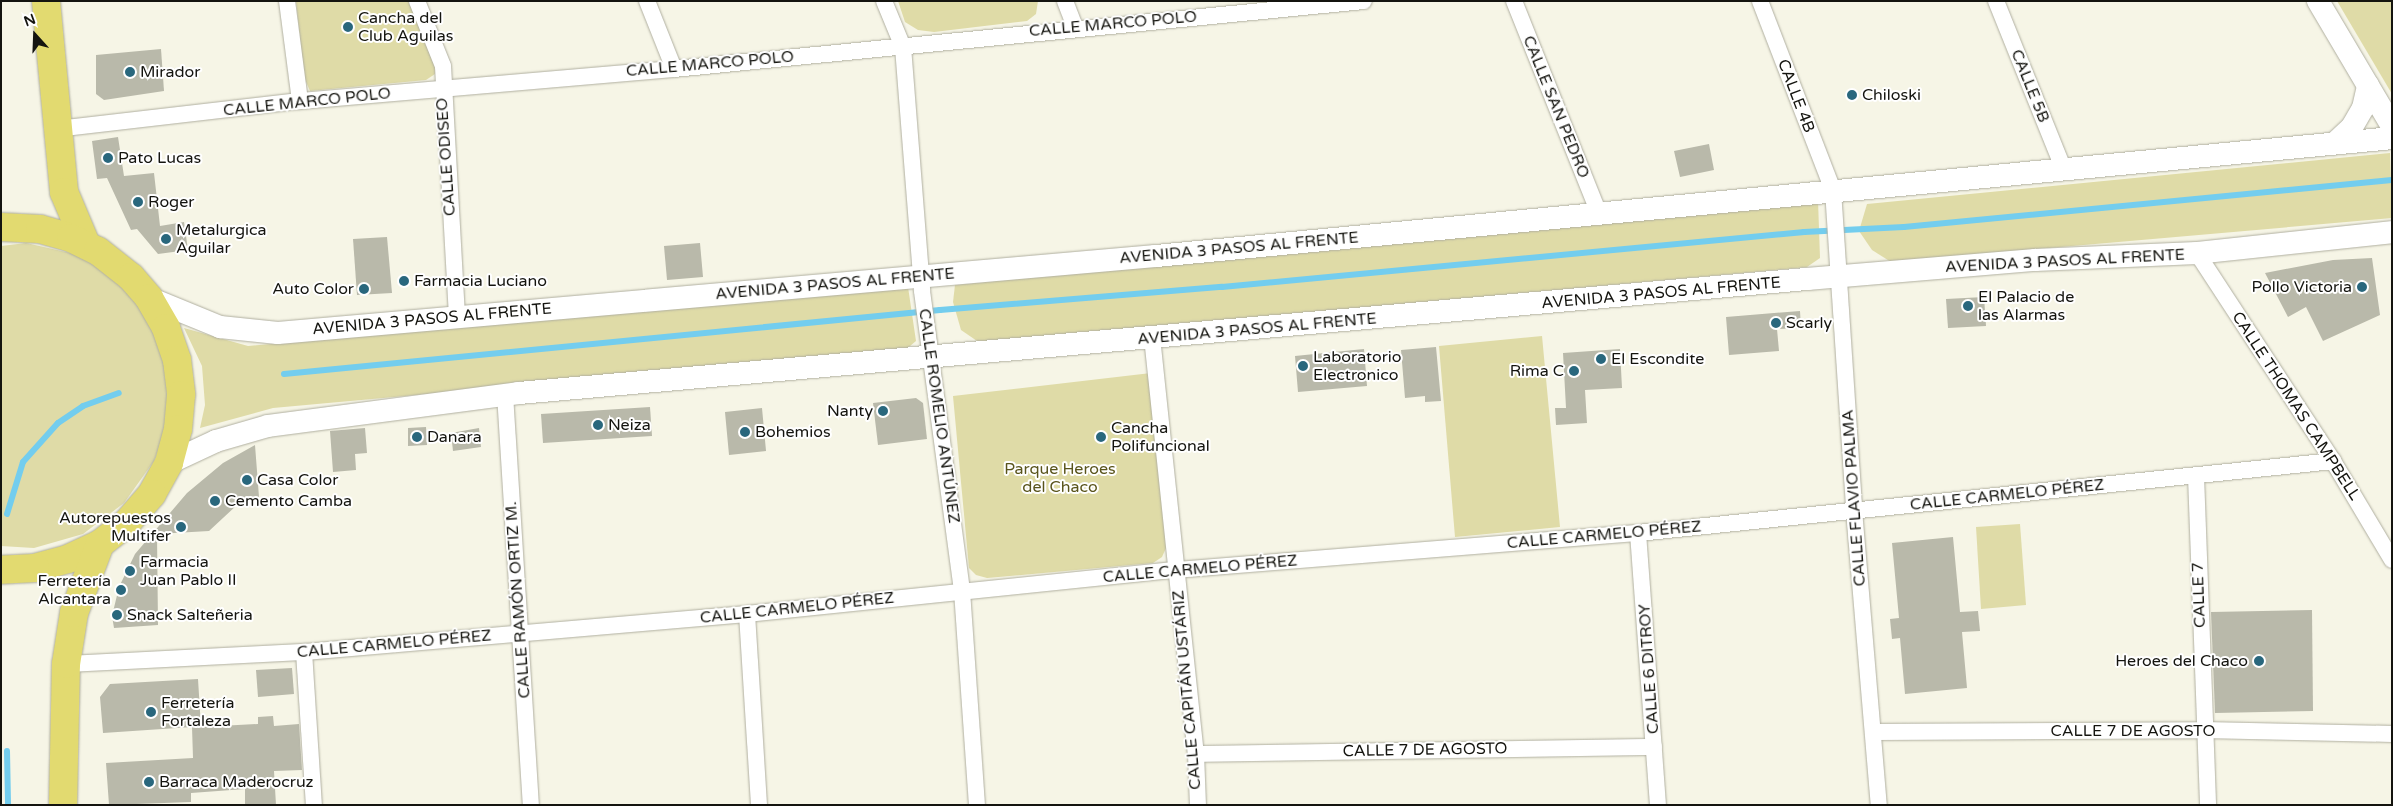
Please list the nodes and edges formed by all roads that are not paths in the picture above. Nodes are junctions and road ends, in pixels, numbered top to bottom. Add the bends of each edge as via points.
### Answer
1 (46, 1) edge
2 (287, 1) edge
3 (417, 1) edge
4 (647, 1) edge
5 (884, 1) edge
6 (1065, 1) edge
7 (1364, 1) edge
8 (1514, 1) edge
9 (1760, 1) edge
10 (1996, 1) edge
11 (2318, 1) edge
12 (1287, 5) edge
13 (1075, 27) junction
14 (903, 47) junction
15 (674, 69) junction
16 (2368, 86) junction
17 (442, 90) junction
18 (300, 101) junction
19 (2392, 126) edge
20 (57, 129) junction
21 (2392, 138) edge
22 (2336, 142) junction
23 (2064, 170) junction
24 (1833, 199) junction
25 (1598, 213) junction
26 (1, 227) edge
27 (2392, 232) edge
28 (86, 244) junction
29 (2198, 253) junction
30 (1840, 276) junction
31 (921, 283) junction
32 (149, 298) junction
33 (457, 317) junction
34 (1152, 337) junction
35 (929, 347) junction
36 (505, 394) junction
37 (2333, 461) junction
38 (169, 462) junction
39 (2196, 476) junction
40 (1854, 510) junction
41 (1638, 533) junction
42 (100, 544) junction
43 (2392, 560) edge
44 (1, 570) edge
45 (1176, 570) junction
46 (962, 591) junction
47 (747, 614) junction
48 (519, 633) junction
49 (304, 652) junction
50 (66, 664) junction
51 (2203, 730) junction
52 (1874, 732) junction
53 (2392, 734) edge
54 (1654, 747) junction
55 (1196, 754) junction
56 (63, 805) edge
57 (314, 805) edge
58 (531, 805) edge
59 (759, 805) edge
60 (977, 805) edge
61 (1198, 805) edge
62 (1658, 805) edge
63 (1879, 805) edge
64 (2208, 805) edge

1 - 20 highway
2 - 18 street
3 - 17 street, CALLE ODISEO via 443,66
4 - 15 street
5 - 14 street, CALLE ROMELIO ANTÚNEZ
6 - 13 street
7 - 12 street, CALLE MARCO POLO
8 - 25 street, CALLE SAN PEDRO
9 - 24 street, CALLE 4B
10 - 23 street, CALLE 5B
11 - 16 main road
12 - 13 street, CALLE MARCO POLO
13 - 14 street, CALLE MARCO POLO
14 - 15 street, CALLE MARCO POLO
14 - 31 street, CALLE ROMELIO ANTÚNEZ
15 - 17 street, CALLE MARCO POLO
16 - 19 main road
16 - 22 main road via 2363,108 2352,127
17 - 18 street, CALLE MARCO POLO
17 - 33 street, CALLE ODISEO
18 - 20 street, CALLE MARCO POLO
20 - 28 highway via 64,192
21 - 22 main road
22 - 23 main road
23 - 24 main road
24 - 25 main road
24 - 30 street, CALLE FLAVIO PALMA
25 - 31 main road, AVENIDA 3 PASOS AL FRENTE
26 - 28 highway via 40,229
27 - 29 main road, AVENIDA 3 PASOS AL FRENTE
28 - 32 highway via 121,267
29 - 30 main road, AVENIDA 3 PASOS AL FRENTE via 2035,260
29 - 37 street, CALLE THOMAS CAMPBELL
30 - 34 main road, AVENIDA 3 PASOS AL FRENTE
30 - 40 street, CALLE FLAVIO PALMA
31 - 33 main road, AVENIDA 3 PASOS AL FRENTE
31 - 35 street, CALLE ROMELIO ANTÚNEZ
32 - 33 main road, AVENIDA 3 PASOS AL FRENTE via 220,327 278,333
32 - 38 highway via 166,328 180,378 178,429
34 - 35 main road, AVENIDA 3 PASOS AL FRENTE
34 - 45 street, CALLE CAPITÁN USTÁRIZ
35 - 36 main road
35 - 46 street, CALLE ROMELIO ANTÚNEZ
36 - 38 main road via 268,426 216,441
36 - 48 street, CALLE RAMÓN ORTIZ M.
37 - 39 street, CALLE CARMELO PÉREZ
37 - 43 street, CALLE THOMAS CAMPBELL
38 - 42 highway via 141,508
39 - 40 street, CALLE CARMELO PÉREZ
39 - 51 street, CALLE 7
40 - 41 street, CALLE CARMELO PÉREZ
40 - 52 street, CALLE FLAVIO PALMA
41 - 45 street, CALLE CARMELO PÉREZ
41 - 54 street, CALLE 6 DITROY
42 - 44 highway via 52,565
42 - 50 highway via 74,614
45 - 46 street, CALLE CARMELO PÉREZ
45 - 55 street, CALLE CAPITÁN USTÁRIZ
46 - 47 street, CALLE CARMELO PÉREZ
46 - 60 street, CALLE ROMELIO ANTÚNEZ
47 - 48 street, CALLE CARMELO PÉREZ
47 - 59 street
48 - 49 street, CALLE CARMELO PÉREZ
48 - 58 street, CALLE RAMÓN ORTIZ M.
49 - 50 street, CALLE CARMELO PÉREZ
49 - 57 street
50 - 56 highway
51 - 52 street, CALLE 7 DE AGOSTO
51 - 53 street, CALLE 7 DE AGOSTO
51 - 64 street, CALLE 7
52 - 63 street, CALLE FLAVIO PALMA
54 - 55 street, CALLE 7 DE AGOSTO
54 - 62 street, CALLE 6 DITROY
55 - 61 street, CALLE CAPITÁN USTÁRIZ

